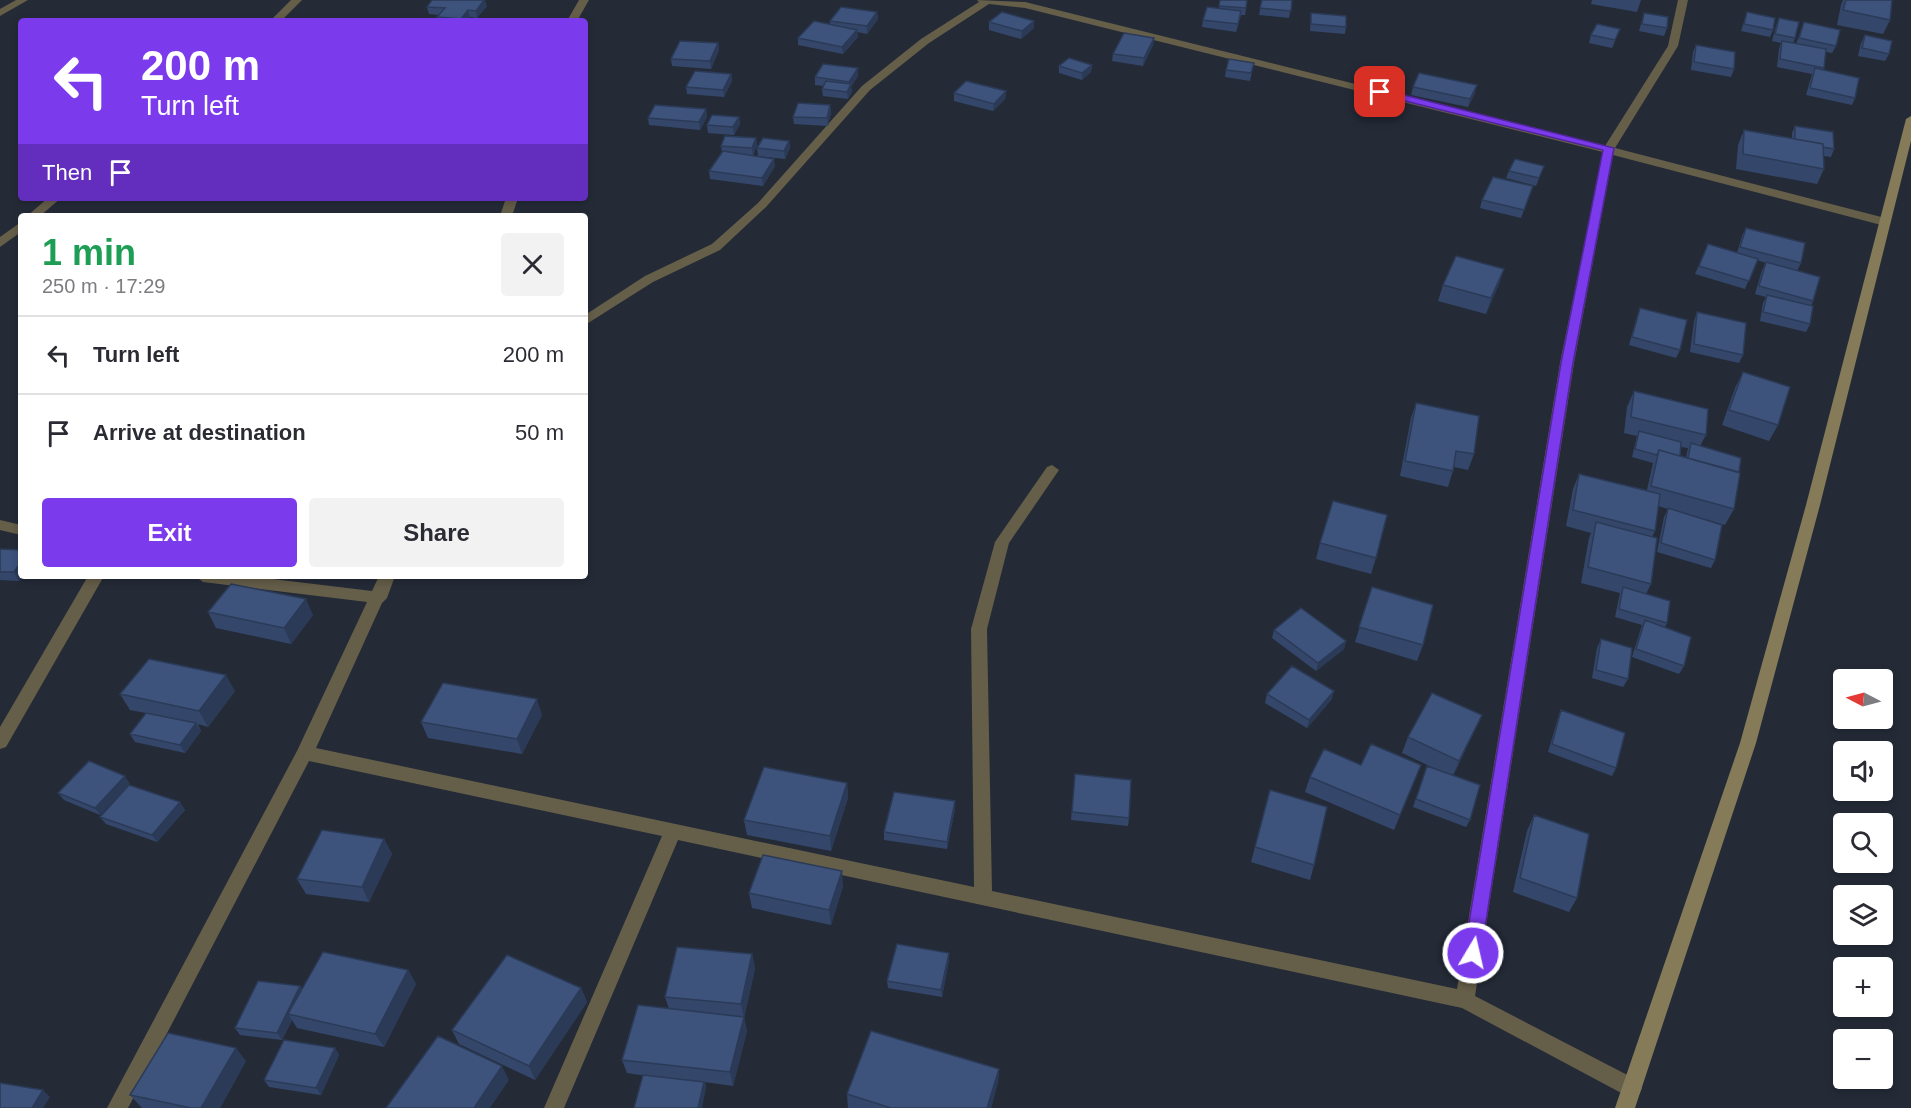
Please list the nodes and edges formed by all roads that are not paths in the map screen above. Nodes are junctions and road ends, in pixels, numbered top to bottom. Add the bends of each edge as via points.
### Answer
1 (23, 0) edge
2 (297, 0) edge
3 (584, 0) edge
4 (984, 0) edge
5 (1683, 0) edge
6 (1029, 2) edge
7 (0, 13) edge
8 (277, 18) edge
9 (574, 18) edge
10 (1911, 119) edge
11 (1609, 148) junction
12 (51, 201) edge
13 (37, 213) edge
14 (1885, 222) junction
15 (18, 228) edge
16 (0, 243) edge
17 (588, 319) edge
18 (1052, 470) dead end
19 (0, 525) edge
20 (18, 529) edge
21 (94, 579) edge
22 (227, 579) edge
23 (386, 579) edge
24 (379, 598) junction
25 (0, 742) edge
26 (306, 753) junction
27 (673, 831) junction
28 (983, 898) junction
29 (1465, 1000) junction
30 (1632, 1088) junction
31 (117, 1108) edge
32 (554, 1108) edge
33 (1625, 1108) edge

1 - 7 street
2 - 8 street
3 - 9 street
4 - 6 street
4 - 17 street via 866,88 762,206 716,247 649,279
5 - 11 street via 1673,46
6 - 11 street
10 - 14 main road
11 - 14 street
11 - 29 street via 1567,363
12 - 13 street
14 - 30 main road via 1748,743
15 - 16 street
18 - 28 street via 1002,542 979,629
19 - 20 street
21 - 25 street
22 - 24 street
23 - 24 street
24 - 26 street
26 - 27 street
26 - 31 street
27 - 28 street
27 - 32 street
28 - 29 street
29 - 30 street
30 - 33 main road

